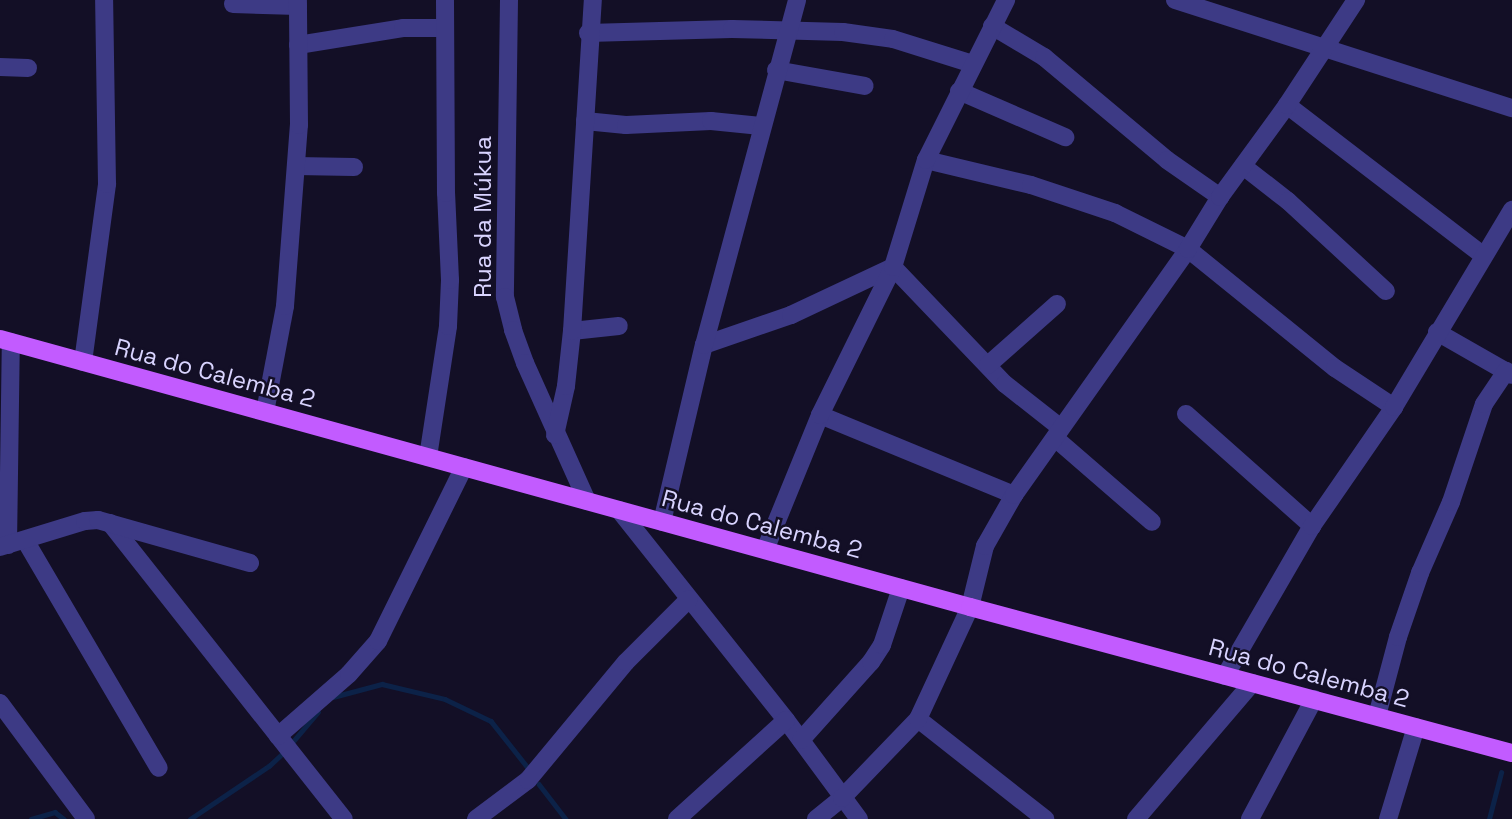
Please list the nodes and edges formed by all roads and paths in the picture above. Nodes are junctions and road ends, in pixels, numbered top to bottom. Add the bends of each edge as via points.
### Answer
1 (104, 0) edge
2 (444, 0) edge
3 (509, 0) edge
4 (593, 0) edge
5 (797, 0) edge
6 (1006, 0) edge
7 (1175, 0) edge
8 (1356, 0) edge
9 (298, 3) edge
10 (233, 4) dead end
11 (992, 26) junction
12 (444, 28) junction
13 (789, 29) junction
14 (588, 33) junction
15 (298, 45) junction
16 (1325, 49) junction
17 (973, 64) junction
18 (0, 67) edge
19 (28, 68) dead end
20 (776, 70) junction
21 (865, 86) dead end
22 (959, 91) junction
23 (1287, 105) junction
24 (1512, 108) edge
25 (585, 121) junction
26 (761, 126) junction
27 (1065, 136) dead end
28 (926, 160) junction
29 (296, 166) junction
30 (1243, 166) junction
31 (354, 167) dead end
32 (1220, 197) junction
33 (1512, 209) edge
34 (1188, 249) junction
35 (1483, 256) junction
36 (893, 267) junction
37 (1386, 291) dead end
38 (1057, 304) dead end
39 (619, 326) dead end
40 (572, 331) junction
41 (1437, 332) junction
42 (6, 340) edge
43 (704, 345) junction
44 (83, 362) junction
45 (988, 365) junction
46 (1509, 373) edge
47 (1394, 407) junction
48 (265, 412) junction
49 (1186, 414) dead end
50 (820, 415) junction
51 (1058, 433) junction
52 (555, 435) junction
53 (428, 457) junction
54 (464, 467) junction
55 (1014, 495) junction
56 (587, 501) junction
57 (619, 510) junction
58 (662, 522) junction
59 (1152, 522) dead end
60 (110, 523) junction
61 (1312, 526) junction
62 (11, 544) edge
63 (765, 550) junction
64 (250, 563) dead end
65 (901, 588) junction
66 (689, 599) junction
67 (970, 607) junction
68 (1225, 676) junction
69 (1252, 683) junction
70 (1314, 699) junction
71 (0, 703) edge
72 (1377, 716) junction
73 (918, 719) junction
74 (786, 720) junction
75 (1416, 727) junction
76 (278, 736) junction
77 (801, 740) junction
78 (1512, 753) edge
79 (159, 768) dead end
80 (842, 798) junction
81 (86, 819) edge
82 (344, 819) edge
83 (476, 819) edge
84 (677, 819) edge
85 (816, 819) edge
86 (859, 819) edge
87 (1045, 819) edge
88 (1136, 819) edge
89 (1250, 819) edge
90 (1388, 819) edge

1 - 44 street via 107,184
2 - 12 street
3 - 52 street, Rua da Múkua via 505,297 513,330
4 - 14 street
5 - 13 street
6 - 11 street
7 - 16 street
8 - 16 street
9 - 10 street
9 - 15 street
11 - 17 street
11 - 32 street via 1053,64 1167,160
12 - 15 street via 403,29
12 - 53 street via 450,280 448,326
13 - 14 street
13 - 17 street via 893,39
13 - 20 street
14 - 25 street
15 - 29 street
16 - 23 street
16 - 24 street
17 - 22 street
18 - 19 street
20 - 21 street
20 - 26 street
22 - 27 street
22 - 28 street
23 - 30 street
23 - 35 street
25 - 26 street via 626,125 711,121
25 - 40 street
26 - 43 street
28 - 34 street via 1031,185 1115,213
28 - 36 street
29 - 31 street
29 - 48 street via 285,306
30 - 32 street
30 - 37 street
32 - 34 street
33 - 35 street
34 - 47 street via 1335,368
34 - 51 street
35 - 41 street
36 - 43 street via 791,315
36 - 45 street
36 - 50 street
38 - 45 street
39 - 40 street
40 - 52 street
41 - 46 street
41 - 47 street
42 - 44 main road, Rua do Calemba 2
42 - 62 street
43 - 58 street
44 - 48 main road, Rua do Calemba 2
45 - 51 street
46 - 72 street via 1484,404 1398,637
47 - 61 street
48 - 53 main road, Rua do Calemba 2
49 - 61 street
50 - 55 street
50 - 63 street
51 - 55 street
51 - 59 street
52 - 56 street, Rua da Múkua
53 - 54 main road, Rua do Calemba 2
54 - 56 main road, Rua do Calemba 2
54 - 76 street via 373,648
55 - 67 street via 985,546
56 - 57 main road, Rua do Calemba 2
57 - 58 main road, Rua do Calemba 2
57 - 66 street
58 - 63 main road, Rua do Calemba 2
60 - 62 street via 85,521
60 - 64 street
60 - 76 street
61 - 68 street
62 - 79 street
63 - 65 main road, Rua do Calemba 2
65 - 67 main road, Rua do Calemba 2
65 - 77 street via 871,662
66 - 74 street
66 - 83 street via 626,662 528,780
67 - 68 main road, Rua do Calemba 2
67 - 73 street
68 - 69 main road, Rua do Calemba 2
69 - 70 main road, Rua do Calemba 2
69 - 88 street
70 - 72 main road, Rua do Calemba 2
70 - 89 street
71 - 81 street
72 - 75 main road, Rua do Calemba 2
73 - 80 street
73 - 87 street
74 - 77 street
74 - 84 street
75 - 78 main road, Rua do Calemba 2
75 - 90 street
76 - 82 street
77 - 80 street
80 - 85 street
80 - 86 street

